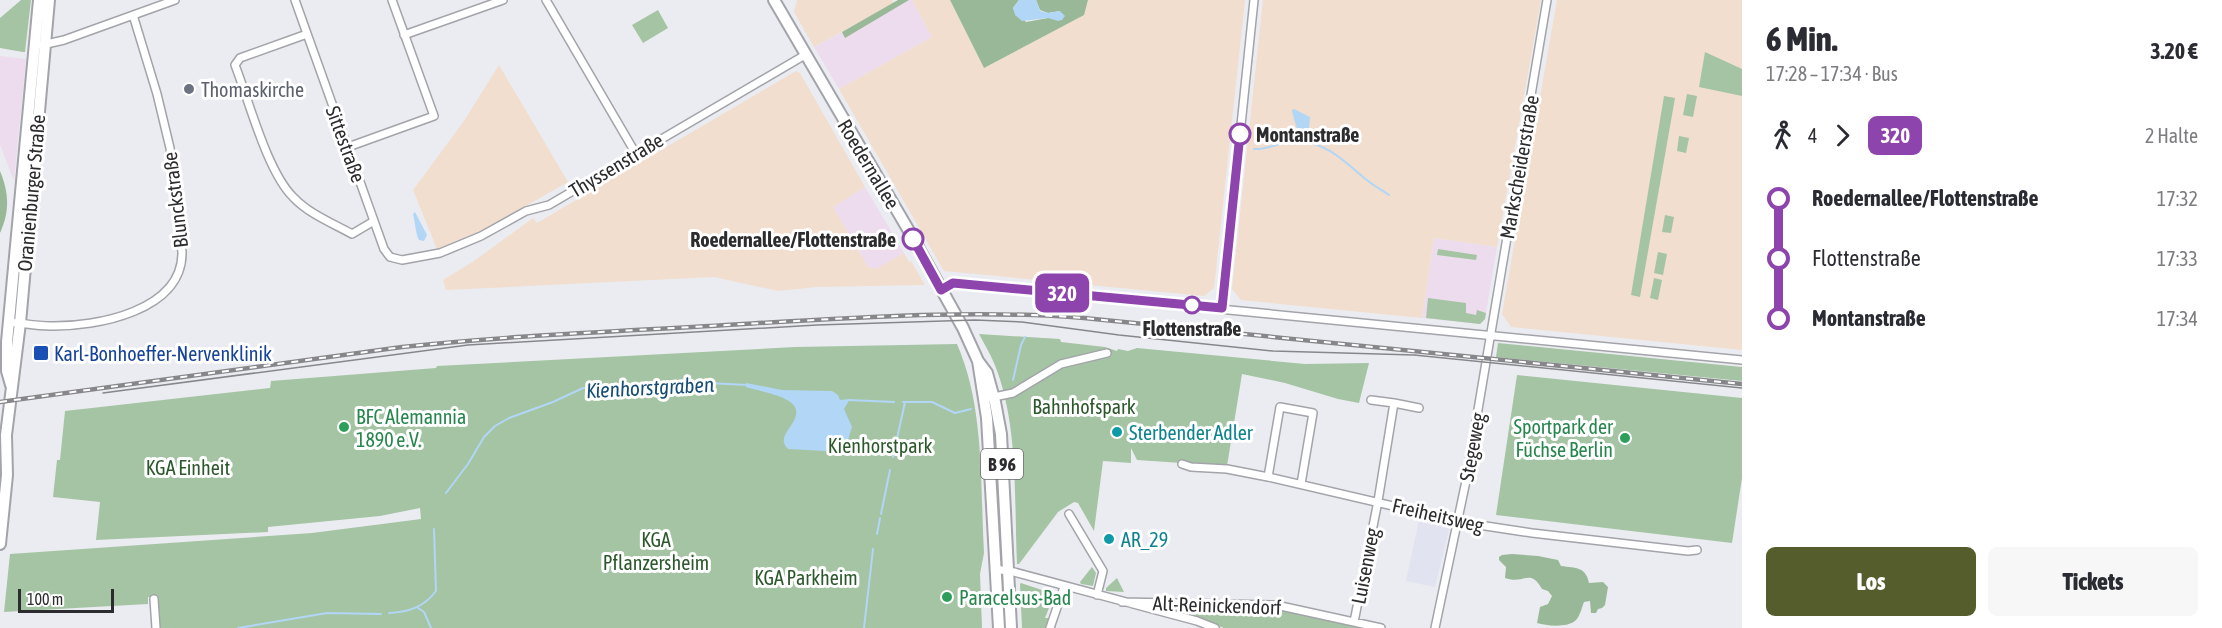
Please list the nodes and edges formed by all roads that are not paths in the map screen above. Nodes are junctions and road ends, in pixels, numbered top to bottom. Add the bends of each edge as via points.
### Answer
1 (39, 0) edge
2 (49, 0) edge
3 (175, 0) edge
4 (296, 0) edge
5 (392, 0) edge
6 (503, 0) edge
7 (1254, 0) edge
8 (1547, 0) edge
9 (549, 1) edge
10 (776, 1) edge
11 (133, 15) junction
12 (307, 34) junction
13 (404, 35) junction
14 (40, 45) junction
15 (805, 55) junction
16 (348, 147) junction
17 (636, 154) junction
18 (374, 221) junction
19 (420, 258) joint
20 (941, 290) junction
21 (1222, 308) junction
22 (8, 322) junction
23 (20, 323) junction
24 (1491, 335) junction
25 (1107, 353) dead end
26 (1742, 360) edge
27 (978, 361) junction
28 (11, 385) junction
29 (994, 397) junction
30 (1371, 400) dead end
31 (1394, 403) junction
32 (1419, 408) dead end
33 (6, 435) junction
34 (0, 453) edge
35 (1182, 464) dead end
36 (1268, 477) junction
37 (1301, 484) junction
38 (1378, 501) junction
39 (1069, 514) dead end
40 (1459, 520) junction
41 (0, 544) edge
42 (1697, 550) dead end
43 (995, 569) junction
44 (1008, 571) junction
45 (1064, 587) junction
46 (1097, 595) junction
47 (154, 599) dead end
48 (1122, 602) junction
49 (1354, 622) junction
50 (156, 628) edge
51 (999, 628) edge
52 (1011, 628) edge
53 (1050, 628) edge
54 (1215, 628) edge
55 (1381, 628) edge
56 (1435, 628) edge

1 - 14 main road, Oranienburger Straße
2 - 14 main road, Oranienburger Straße
3 - 11 street
4 - 12 street, Sittestraße
5 - 13 street
6 - 13 street
7 - 21 street
8 - 24 street, Markscheiderstraße
9 - 17 street
10 - 15 main road, Roedernallee / B 96
11 - 14 street
11 - 23 street, Blunckstraße via 170,148 181,269 174,284 160,297 114,318 80,325
12 - 16 street, Sittestraße
12 - 18 street via 240,58 236,65 273,169 282,186 309,211 352,234
13 - 16 street via 434,116
14 - 22 main road, Oranienburger Straße
14 - 23 main road, Oranienburger Straße
15 - 17 street, Thyssenstraße
15 - 20 main road, Roedernallee / B 96
16 - 18 street, Sittestraße
17 - 19 street, Thyssenstraße via 549,205 526,211 481,236
18 - 19 street, Sittestraße via 390,257
20 - 21 street via 953,283
20 - 27 main road, Roedernallee / B 96
21 - 24 street
22 - 23 street, Blunckstraße
22 - 28 main road, Oranienburger Straße via 7,371
23 - 28 main road, Oranienburger Straße
24 - 26 street
24 - 40 street, Stegeweg
25 - 29 street via 1061,364 1013,393
27 - 29 main road, Roedernallee / B 96 via 987,373
27 - 43 main road, Roedernallee / B 96 via 987,418
28 - 33 main road, Oranienburger Straße
29 - 44 main road, Roedernallee / B 96 via 1000,434
30 - 31 street
31 - 32 street
31 - 38 street, Luisenweg
33 - 34 main road
33 - 41 main road via 7,475
35 - 36 street, Freiheitsweg
36 - 37 street, Freiheitsweg
36 - 37 street via 1280,407 1313,413
37 - 38 street, Freiheitsweg
38 - 40 street, Freiheitsweg
38 - 49 street, Luisenweg
39 - 46 street via 1103,571
40 - 42 street, Freiheitsweg via 1532,533
40 - 56 street, Stegeweg
43 - 44 street, Alt-Reinickendorf
43 - 51 main road, Roedernallee / B 96
44 - 45 street, Alt-Reinickendorf
44 - 52 main road, Roedernallee / B 96
45 - 46 street, Alt-Reinickendorf
45 - 53 street
46 - 48 street, Alt-Reinickendorf
47 - 50 street
48 - 49 street, Alt-Reinickendorf via 1276,605
48 - 54 street, Alt-Reinickendorf
49 - 55 street, Alt-Reinickendorf

